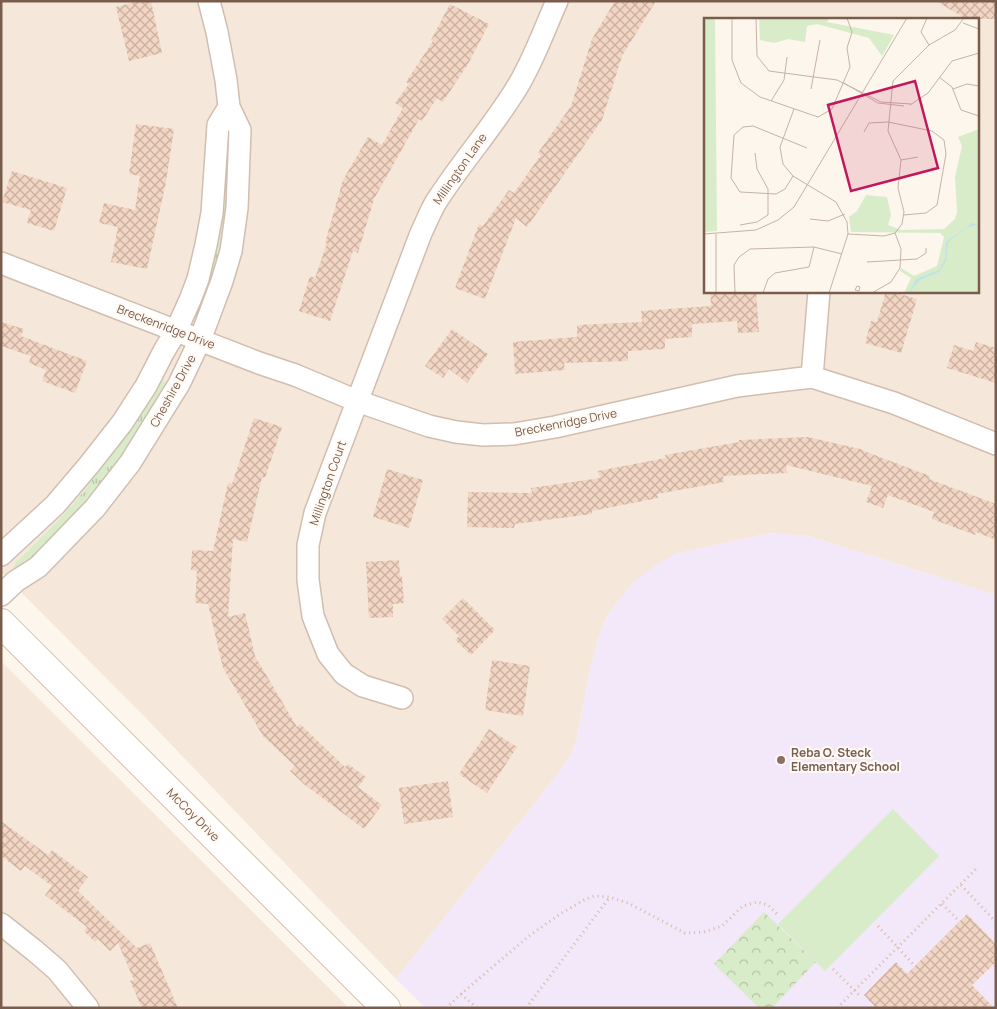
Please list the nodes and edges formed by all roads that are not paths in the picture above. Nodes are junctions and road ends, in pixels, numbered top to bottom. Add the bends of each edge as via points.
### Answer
1 (209, 1) edge
2 (557, 1) edge
3 (229, 107) junction
4 (1, 263) edge
5 (820, 292) edge
6 (176, 331) junction
7 (200, 340) junction
8 (812, 377) junction
9 (357, 401) junction
10 (996, 444) edge
11 (1, 555) edge
12 (1, 595) edge
13 (1, 623) edge
14 (402, 698) dead end
15 (1, 924) edge
16 (88, 1008) edge
17 (386, 1008) edge

1 - 3 street, Cheshire Drive
2 - 9 street, Millington Lane via 518,87 435,204
3 - 6 street via 218,125 212,213 206,245 193,293
3 - 7 street, Cheshire Drive via 240,130 237,208 225,274
4 - 6 street, Breckenridge Drive
5 - 8 street
6 - 7 street, Breckenridge Drive
6 - 11 street via 122,423 55,505
7 - 9 street, Breckenridge Drive
7 - 12 street, Cheshire Drive via 164,410 101,501 38,567
8 - 9 street, Breckenridge Drive via 729,387 514,434 456,432
8 - 10 street, Breckenridge Drive via 894,403
9 - 14 street, Millington Court via 315,513 308,545 313,616 328,654 344,674 363,686
13 - 17 street, McCoy Drive
15 - 16 street via 57,970

